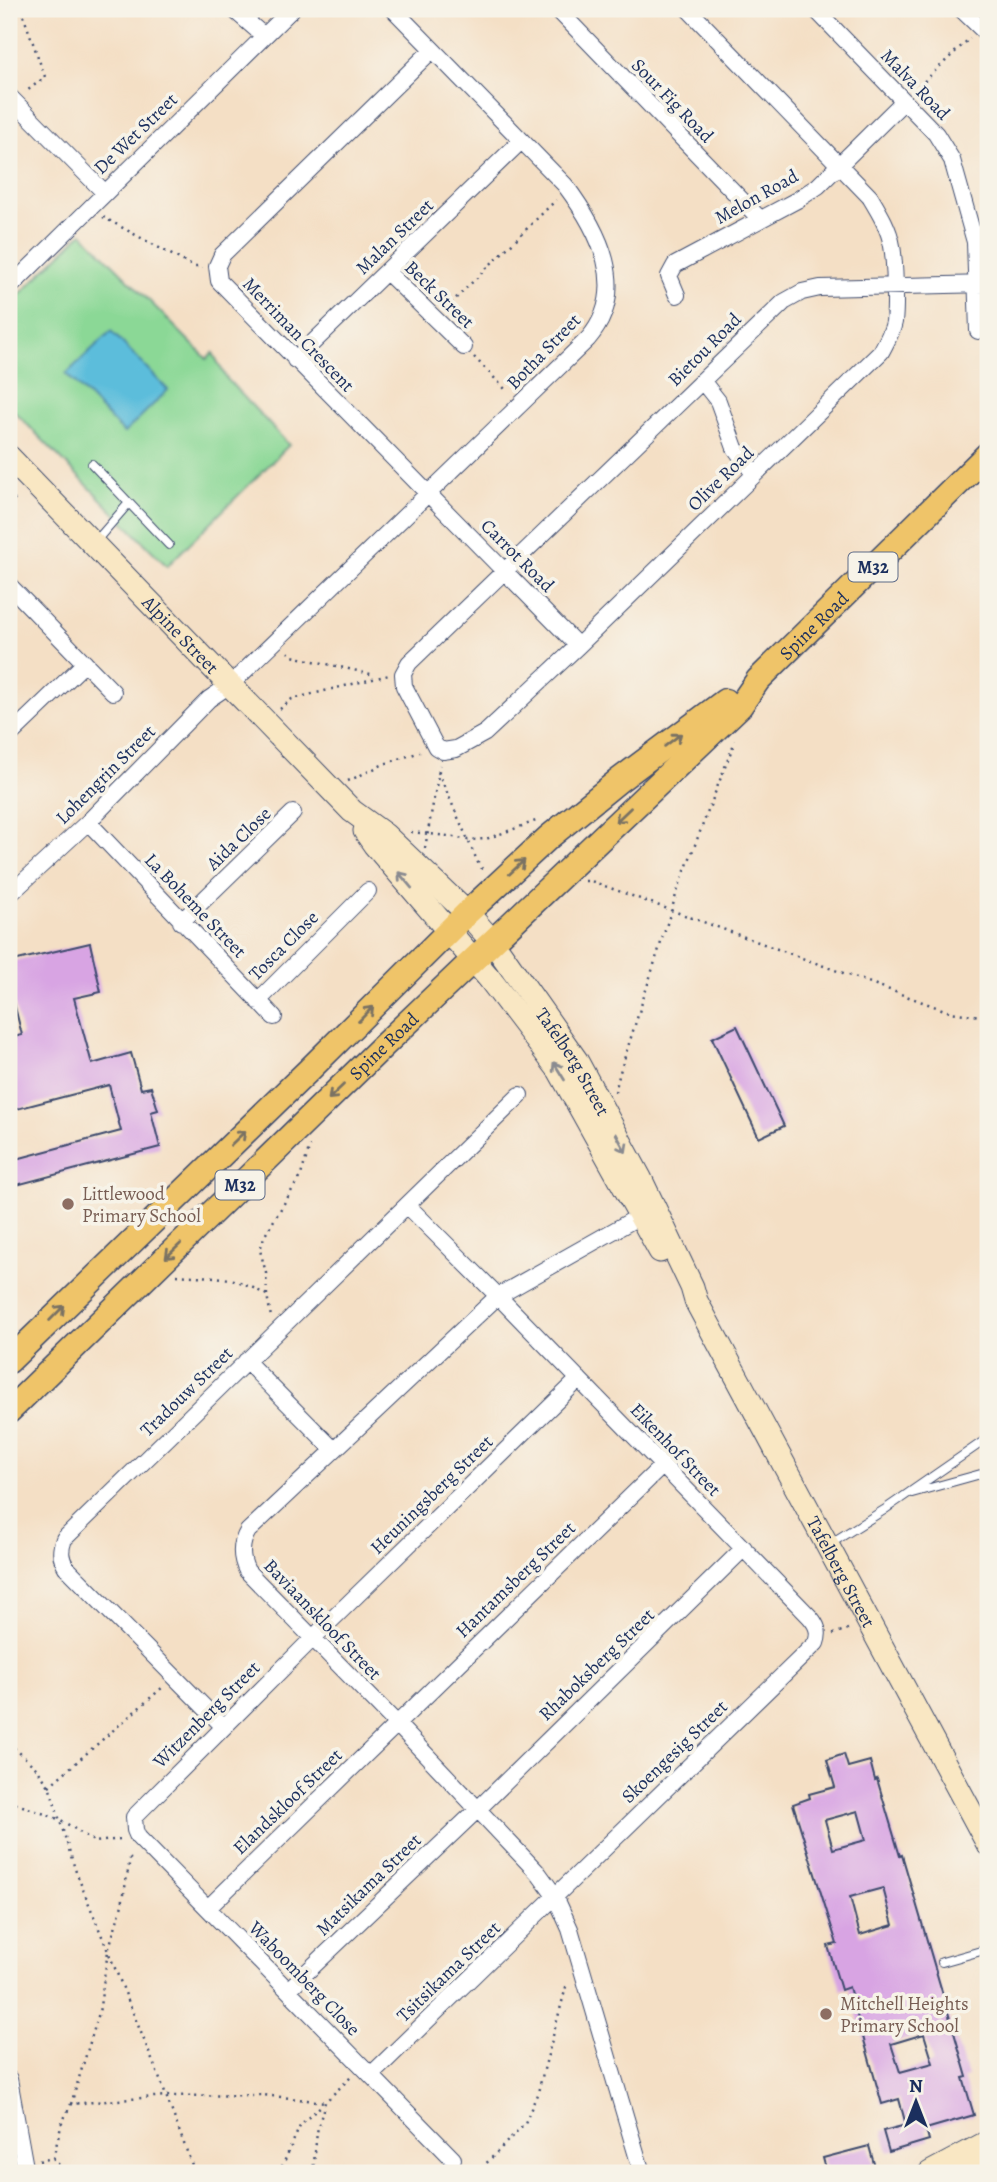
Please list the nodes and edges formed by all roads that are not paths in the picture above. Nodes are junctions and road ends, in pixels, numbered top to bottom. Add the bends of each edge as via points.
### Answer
1 (233, 9) edge
2 (292, 9) edge
3 (393, 9) edge
4 (557, 9) edge
5 (688, 9) edge
6 (815, 9) edge
7 (961, 9) edge
8 (985, 31) edge
9 (264, 36) junction
10 (432, 50) junction
11 (11, 99) edge
12 (904, 101) junction
13 (521, 141) junction
14 (839, 164) junction
15 (104, 192) junction
16 (760, 219) junction
17 (387, 272) junction
18 (983, 284) edge
19 (894, 285) junction
20 (9, 288) edge
21 (677, 295) dead end
22 (978, 331) dead end
23 (464, 347) road end
24 (295, 360) junction
25 (703, 382) junction
26 (988, 454) edge
27 (9, 457) edge
28 (92, 464) dead end
29 (754, 474) junction
30 (427, 495) junction
31 (128, 504) junction
32 (93, 544) junction
33 (169, 545) dead end
34 (504, 571) junction
35 (9, 585) edge
36 (578, 646) junction
37 (85, 663) junction
38 (758, 680) junction
39 (231, 684) junction
40 (113, 692) dead end
41 (9, 736) edge
42 (352, 811) junction
43 (293, 813) dead end
44 (88, 822) junction
45 (368, 891) dead end
46 (9, 895) edge
47 (467, 913) junction
48 (181, 922) junction
49 (449, 932) junction
50 (493, 942) junction
51 (473, 960) junction
52 (258, 1001) junction
53 (274, 1017) dead end
54 (520, 1095) dead end
55 (407, 1205) junction
56 (646, 1213) junction
57 (498, 1296) junction
58 (9, 1361) edge
59 (246, 1362) junction
60 (579, 1379) junction
61 (9, 1411) edge
62 (988, 1438) edge
63 (333, 1449) junction
64 (663, 1465) junction
65 (988, 1472) edge
66 (906, 1495) junction
67 (828, 1545) junction
68 (744, 1548) junction
69 (819, 1634) joint
70 (313, 1638) junction
71 (396, 1723) junction
72 (224, 1727) junction
73 (477, 1810) junction
74 (131, 1831) joint
75 (988, 1844) edge
76 (555, 1896) junction
77 (208, 1908) junction
78 (988, 1949) edge
79 (942, 1962) dead end
80 (288, 1990) junction
81 (365, 2070) junction
82 (9, 2079) edge
83 (988, 2142) edge
84 (453, 2160) dead end
85 (988, 2165) edge
86 (25, 2169) edge
87 (642, 2173) edge
88 (930, 2173) edge
89 (972, 2173) edge

1 - 9 street
2 - 9 street, De Wet Street
3 - 10 street, Botha Street
4 - 16 street, Sour Fig Road
5 - 14 street, Olive Road
6 - 12 street, Malva Road
7 - 8 street
9 - 15 street, De Wet Street
10 - 13 street, Botha Street
10 - 24 street, Merriman Crescent via 222,255 217,266 219,281
11 - 15 street
12 - 14 street, Melon Road
12 - 18 street, Malva Road via 936,134 952,160
13 - 17 street, Malan Street
13 - 30 street, Botha Street via 565,185 594,230 609,275 606,304 588,339
14 - 16 street, Melon Road via 818,186
14 - 19 street, Olive Road via 870,197 884,221 892,246
15 - 20 street, De Wet Street
16 - 21 street, Melon Road via 675,265 669,276
17 - 23 street, Beck Street
17 - 24 street, Malan Street
18 - 19 street, Bietou Road
18 - 22 street, Malva Road
19 - 25 street, Bietou Road via 802,292 768,315
19 - 29 street, Olive Road via 894,322 880,352
24 - 30 street, Merriman Crescent
25 - 29 street via 718,401 735,448
25 - 34 street, Bietou Road
26 - 38 main road, Spine Road / M32
27 - 32 street, Alpine Street
28 - 31 lane
29 - 36 street, Olive Road
30 - 34 street, Carrot Road
30 - 39 street, Botha Street
31 - 32 lane
31 - 33 lane
32 - 39 street, Alpine Street
34 - 36 street, Carrot Road
34 - 36 street, Olive Road via 402,674 439,749 456,749 485,733
35 - 37 street
37 - 40 street
37 - 41 street
47 -> 38 main road, Spine Road / M32 via 574,817 730,696
38 -> 50 main road, Spine Road / M32 via 740,706
39 - 42 street, Alpine Street
39 - 44 street, Lohengrin Street via 209,699
42 - 47 street, Alpine Street via 385,835
49 -> 42 street, Alpine Street via 373,844
43 - 48 street, Aida Close
44 - 46 street, Lohengrin Street
44 - 48 street, La Boheme Street
45 - 52 street, Tosca Close
47 - 49 main road, Spine Road / M32
47 - 50 street, Tafelberg Street
48 - 52 street, La Boheme Street
49 - 51 street, Tafelberg Street
58 -> 49 main road, Spine Road / M32
50 - 51 main road, Spine Road / M32
50 -> 56 street, Tafelberg Street via 576,1060 640,1178
56 -> 51 street, Tafelberg Street via 559,1070
51 -> 61 main road, Spine Road / M32
52 - 53 street, La Boheme Street
54 - 55 street, Tradouw Street
55 - 57 street, Eikenhof Street
55 - 59 street, Tradouw Street
56 - 57 street, Baviaanskloof Street
56 - 67 street, Tafelberg Street via 684,1291 696,1301
57 - 60 street, Eikenhof Street
57 - 63 street, Baviaanskloof Street
59 - 63 street
59 - 72 street, Tradouw Street via 64,1539 61,1548 65,1567
60 - 64 street, Eikenhof Street
60 - 70 street, Heuningsberg Street
62 - 66 lane
63 - 70 street, Baviaanskloof Street via 248,1531 241,1548 247,1571
64 - 68 street, Eikenhof Street
64 - 71 street, Hantamsberg Street
65 - 66 lane
66 - 67 lane
67 - 75 street, Tafelberg Street
68 - 69 street, Eikenhof Street via 810,1616
68 - 73 street, Rhaboksberg Street
69 - 76 street, Skoengesig Street via 816,1643
70 - 71 street, Baviaanskloof Street
70 - 72 street, Witzenberg Street
71 - 73 street, Baviaanskloof Street
71 - 77 street, Elandskloof Street
72 - 74 street, Witzenberg Street via 142,1807
73 - 76 street, Baviaanskloof Street
73 - 80 street, Matsikama Street
74 - 77 street, Waboomberg Close
76 - 81 street, Tsitsikama Street
76 - 87 street, Baviaanskloof Street via 570,1929
77 - 80 street, Waboomberg Close
78 - 79 lane
80 - 81 street, Waboomberg Close
81 - 84 street, Waboomberg Close
82 - 86 street
83 - 88 street
85 - 89 street

